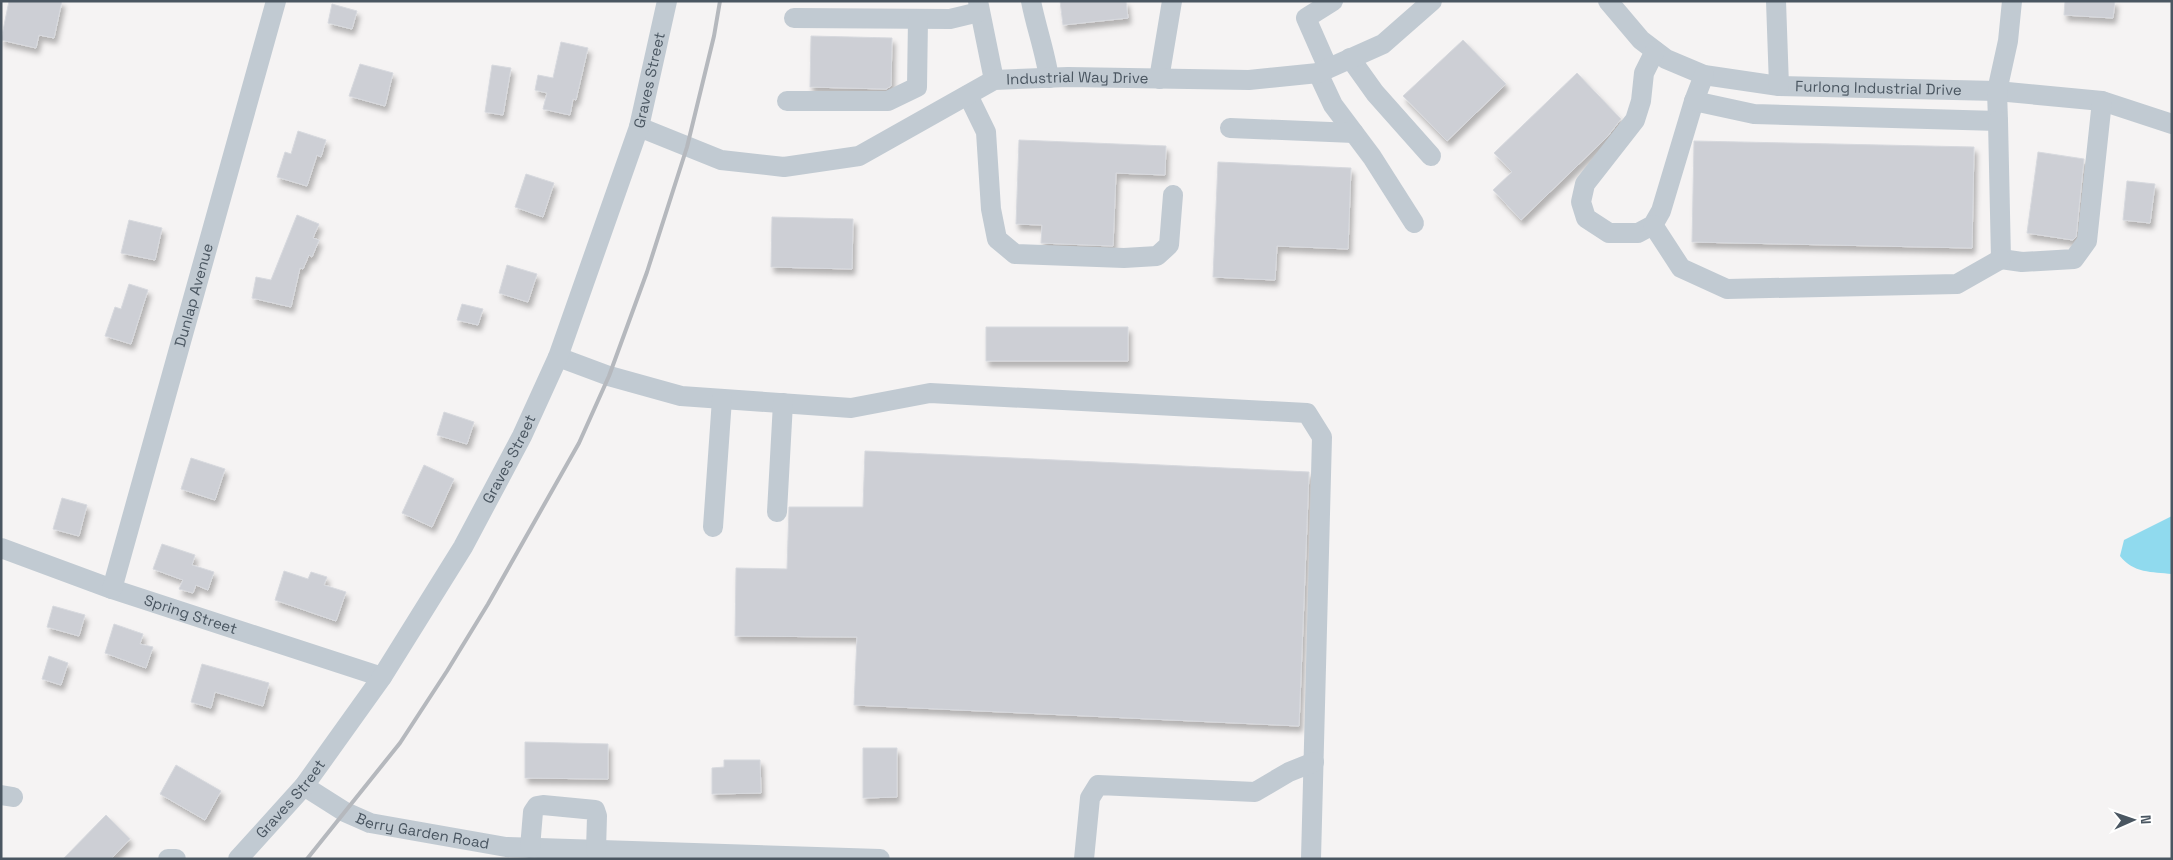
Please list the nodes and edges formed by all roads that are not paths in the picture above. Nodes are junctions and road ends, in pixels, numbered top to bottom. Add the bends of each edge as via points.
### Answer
1 (276, 1) edge
2 (667, 1) edge
3 (1031, 1) edge
4 (1172, 1) edge
5 (1332, 1) edge
6 (1608, 1) edge
7 (1776, 1) edge
8 (2012, 1) edge
9 (1422, 4) edge
10 (978, 7) edge
11 (794, 18) dead end
12 (918, 19) junction
13 (1656, 51) junction
14 (1350, 58) junction
15 (1323, 71) junction
16 (1704, 75) junction
17 (1049, 78) junction
18 (1159, 78) junction
19 (994, 80) junction
20 (1779, 86) junction
21 (1997, 91) junction
22 (968, 95) junction
23 (787, 101) dead end
24 (1694, 101) junction
25 (2102, 101) junction
26 (1998, 121) junction
27 (2172, 124) edge
28 (639, 127) junction
29 (1230, 128) dead end
30 (1354, 133) junction
31 (1431, 156) dead end
32 (1173, 195) dead end
33 (1414, 224) dead end
34 (1653, 225) junction
35 (2001, 259) junction
36 (558, 357) junction
37 (722, 399) junction
38 (783, 403) junction
39 (777, 512) dead end
40 (713, 526) dead end
41 (1, 548) edge
42 (112, 589) junction
43 (382, 677) junction
44 (1314, 762) junction
45 (304, 786) junction
46 (530, 848) junction
47 (596, 850) junction
48 (168, 859) edge
49 (176, 859) edge
50 (238, 859) edge
51 (880, 859) edge
52 (1084, 859) edge
53 (1311, 859) edge

1 - 42 street, Dunlap Avenue
2 - 28 street, Graves Street
3 - 17 street
4 - 18 street
5 - 15 street via 1306,18
6 - 13 street, Furlong Industrial Drive via 1641,40
7 - 20 street
8 - 21 street via 2008,41
9 - 14 street, Industrial Way Drive via 1383,44
10 - 12 street via 950,19
10 - 19 street
11 - 12 street
12 - 23 street via 917,87 888,101
13 - 16 street, Furlong Industrial Drive via 1666,59
13 - 34 street via 1644,73 1635,120 1585,184 1581,202 1586,218 1609,233 1638,233
14 - 15 street, Industrial Way Drive
14 - 31 street via 1374,93
15 - 18 street, Industrial Way Drive via 1249,80
15 - 30 street via 1333,105
16 - 20 street, Furlong Industrial Drive
16 - 24 street
17 - 18 street, Industrial Way Drive
17 - 19 street, Industrial Way Drive
19 - 22 street, Industrial Way Drive
20 - 21 street, Furlong Industrial Drive
21 - 25 street, Furlong Industrial Drive
21 - 26 street
22 - 28 street, Industrial Way Drive via 859,156 784,167 721,160
22 - 32 street via 986,132 990,209 998,239 1015,254 1157,256 1169,245
24 - 26 street via 1754,114
24 - 34 street via 1661,211
25 - 27 street, Furlong Industrial Drive
25 - 35 street via 2087,241 2074,259 2022,262
26 - 35 street
28 - 36 street, Graves Street
29 - 30 street
30 - 33 street
34 - 35 street via 1681,268 1727,289 1957,284
36 - 37 street via 609,376 682,396
36 - 43 street, Graves Street via 522,436 463,547
37 - 38 street
37 - 40 street
38 - 39 street
38 - 44 street via 851,408 930,393 1307,413 1322,437
41 - 42 street, Spring Street
42 - 43 street, Spring Street
43 - 45 street, Graves Street
44 - 52 street via 1288,772 1255,792 1098,785 1090,798
44 - 53 street
45 - 46 street, Berry Garden Road via 345,812 370,823 506,847
45 - 50 street, Graves Street
46 - 47 street, Berry Garden Road
46 - 47 street via 533,812 537,806 543,805 595,810
47 - 51 street, Berry Garden Road
48 - 49 street

